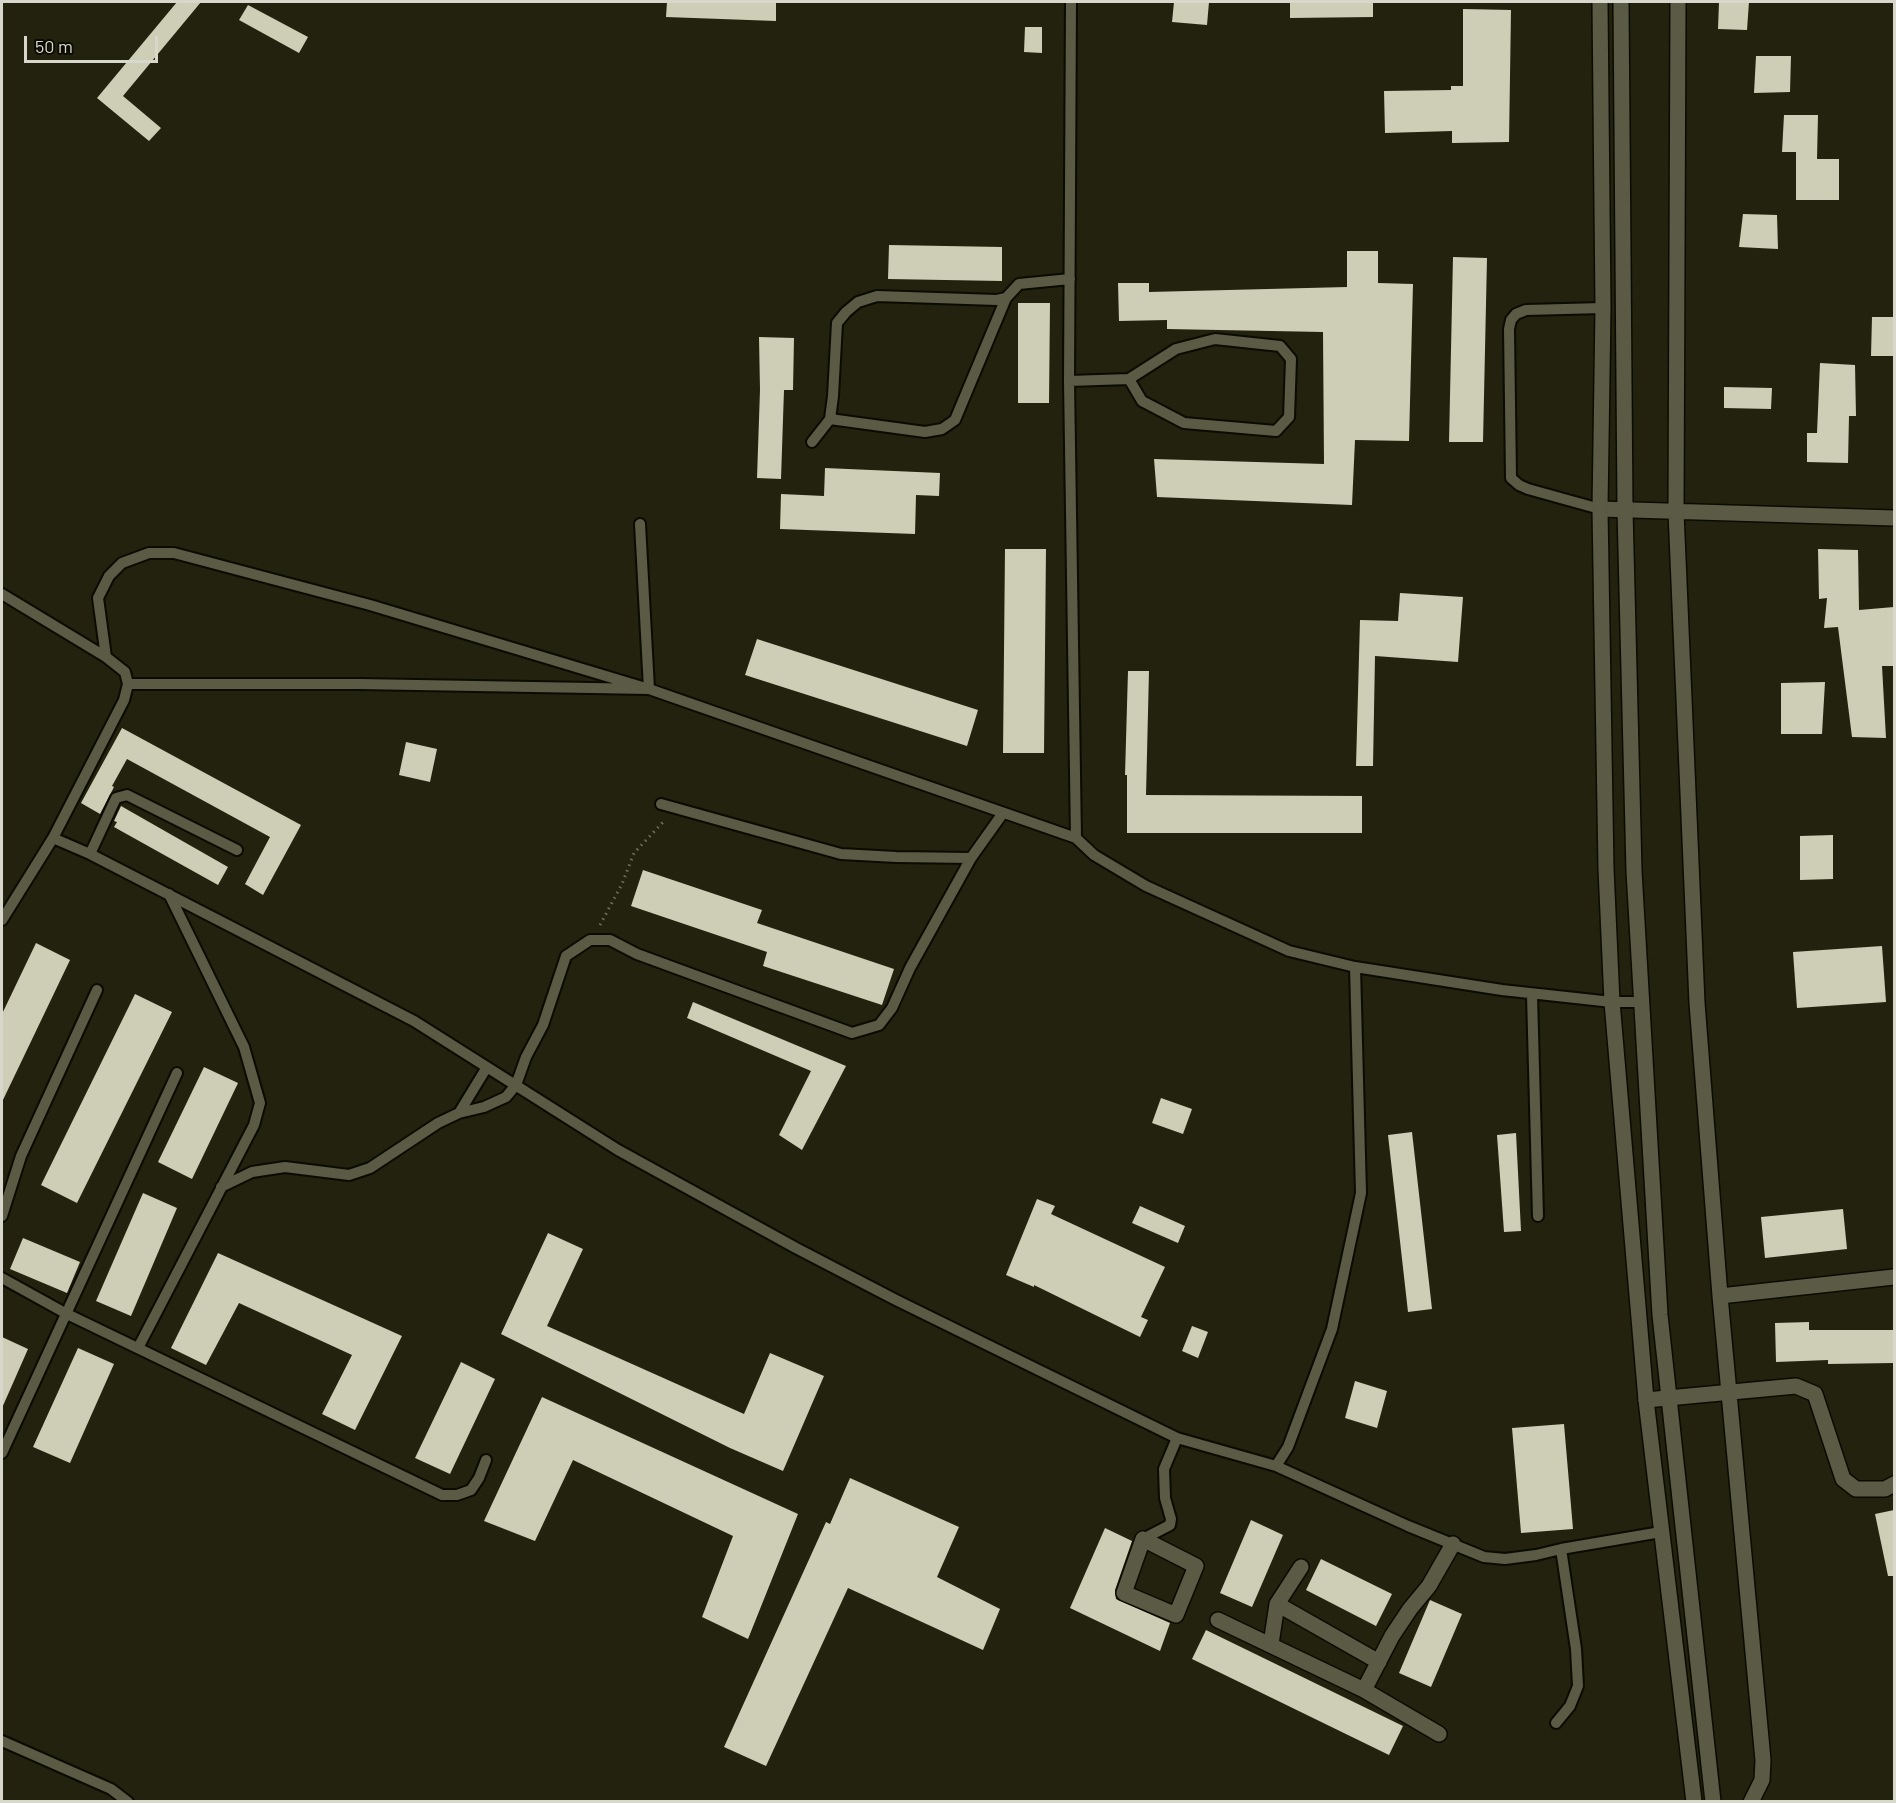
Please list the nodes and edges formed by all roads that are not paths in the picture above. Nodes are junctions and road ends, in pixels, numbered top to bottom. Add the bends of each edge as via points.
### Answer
1 (1071, 2) edge
2 (1600, 2) edge
3 (1622, 2) edge
4 (1678, 2) edge
5 (1599, 48) junction
6 (1621, 50) junction
7 (1070, 279) junction
8 (1006, 298) junction
9 (1603, 308) junction
10 (1129, 379) junction
11 (1069, 381) junction
12 (830, 419) junction
13 (812, 442) dead end
14 (1600, 509) junction
15 (1625, 510) junction
16 (1676, 512) junction
17 (1894, 518) edge
18 (639, 524) dead end
19 (2, 594) edge
20 (106, 657) junction
21 (128, 684) junction
22 (649, 689) junction
23 (661, 804) dead end
24 (1003, 813) junction
25 (53, 838) junction
26 (1076, 838) junction
27 (237, 850) dead end
28 (90, 854) junction
29 (972, 858) junction
30 (169, 894) junction
31 (2, 920) edge
32 (1355, 967) junction
33 (97, 990) dead end
34 (1532, 995) junction
35 (1612, 1002) junction
36 (1642, 1002) junction
37 (487, 1067) junction
38 (177, 1073) dead end
39 (516, 1085) junction
40 (459, 1113) junction
41 (221, 1186) junction
42 (2, 1216) edge
43 (1538, 1216) dead end
44 (1894, 1277) edge
45 (2, 1278) edge
46 (1720, 1296) junction
47 (67, 1314) junction
48 (138, 1348) junction
49 (1730, 1391) junction
50 (1668, 1397) junction
51 (1646, 1400) junction
52 (1177, 1438) junction
53 (2, 1454) edge
54 (486, 1460) dead end
55 (1276, 1466) junction
56 (1894, 1484) edge
57 (1661, 1532) junction
58 (1143, 1539) junction
59 (1453, 1544) junction
60 (1562, 1549) junction
61 (1301, 1567) dead end
62 (1277, 1604) junction
63 (1218, 1620) dead end
64 (1271, 1644) junction
65 (1379, 1662) junction
66 (1364, 1690) junction
67 (1556, 1723) dead end
68 (1439, 1734) dead end
69 (2, 1741) edge
70 (128, 1802) edge
71 (1694, 1802) edge
72 (1713, 1802) edge
73 (1751, 1802) edge

1 - 7 lane
2 - 5 main road
3 - 6 main road
4 - 16 main road
5 - 6 main road
5 - 9 main road
6 - 15 main road
7 - 8 lane via 1019,284
7 - 11 lane
8 - 12 lane via 955,420 942,429 925,432
8 - 12 lane via 877,296 858,302 837,323
9 - 14 main road
9 - 14 lane via 1526,310 1516,314 1509,329 1511,477 1528,489
10 - 10 lane via 1176,349 1215,339 1280,346 1291,359 1289,417 1276,431 1184,423 1142,401
10 - 11 lane
11 - 26 lane
12 - 13 lane
14 - 15 main road
14 - 35 main road
15 - 16 main road
15 - 36 main road via 1634,871
16 - 17 main road
16 - 46 main road via 1697,1003
18 - 22 lane
19 - 20 lane
20 - 21 lane via 125,672
20 - 22 lane via 98,598 109,576 122,563 149,553 174,553 370,605
21 - 22 lane
21 - 25 lane via 124,700
22 - 24 lane
23 - 29 lane via 841,854
24 - 26 lane
24 - 29 lane
25 - 28 lane
25 - 31 lane
26 - 32 lane via 1094,855 1146,886 1289,951
27 - 28 lane via 127,795 116,798
28 - 30 lane
29 - 39 lane via 892,1008 879,1025 852,1033 637,954 610,940 590,940 566,956 543,1025
30 - 37 lane via 414,1021
30 - 41 lane via 244,1047 260,1103 254,1125
32 - 34 lane
32 - 55 lane via 1361,1193 1332,1329 1288,1447
33 - 42 lane via 21,1156
34 - 35 lane
34 - 43 lane
35 - 36 lane
35 - 51 main road
36 - 50 main road
37 - 39 lane
37 - 40 lane
38 - 47 lane
39 - 40 lane via 497,1102
39 - 52 lane via 618,1150 796,1248
40 - 41 lane via 360,1172 349,1175 285,1167 252,1172
41 - 48 lane
44 - 46 main road
45 - 47 lane
46 - 49 main road
47 - 48 lane
47 - 53 lane
48 - 54 lane via 442,1495 471,1490
49 - 50 main road
49 - 56 main road via 1796,1386 1815,1394 1843,1479 1856,1489 1885,1489
49 - 73 main road via 1763,1760 1762,1780
50 - 51 main road
50 - 72 main road
51 - 57 main road
52 - 55 lane
52 - 58 lane via 1164,1469 1170,1525
55 - 59 lane
57 - 60 lane
57 - 71 main road
58 - 58 main road via 1124,1593 1176,1615 1196,1566
59 - 60 lane via 1484,1557 1505,1559
59 - 65 main road via 1429,1586 1392,1635
60 - 67 lane via 1578,1686 1570,1706
61 - 62 main road
62 - 64 main road
62 - 65 main road
63 - 64 main road
64 - 66 main road
65 - 66 main road
66 - 68 main road
69 - 70 lane via 111,1789

